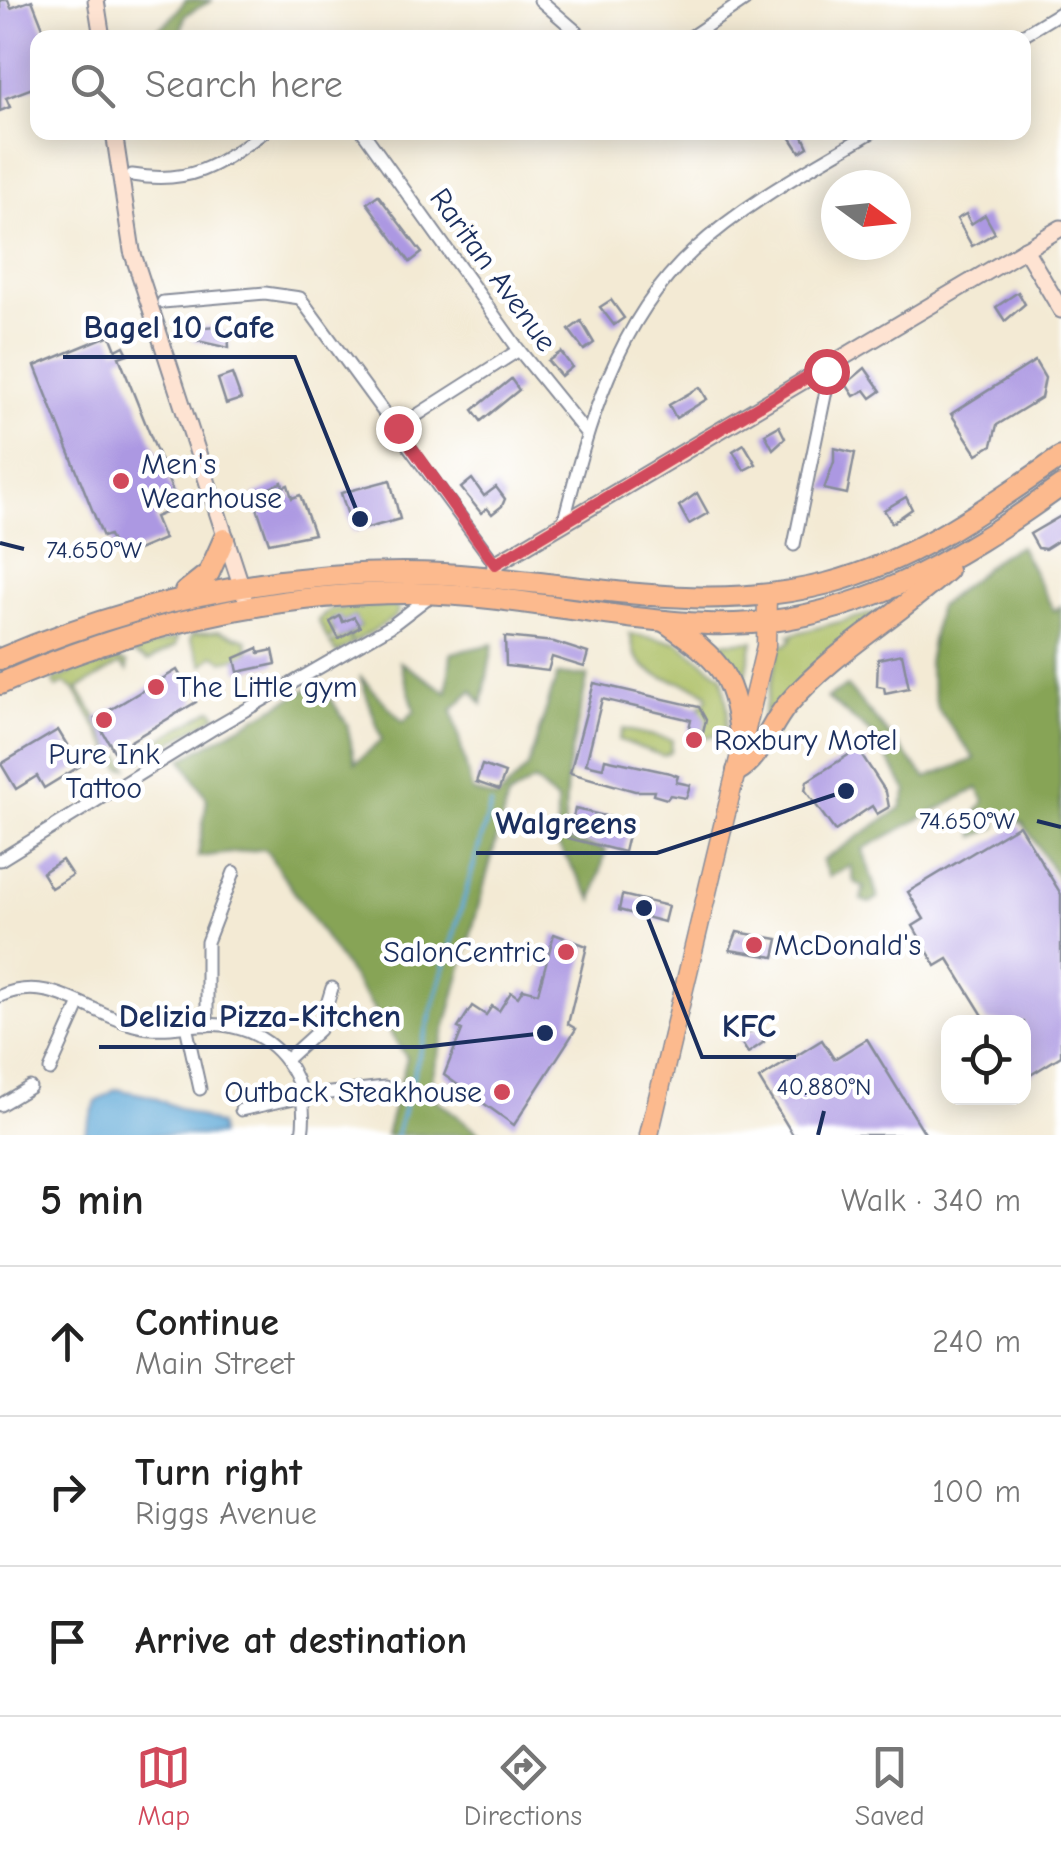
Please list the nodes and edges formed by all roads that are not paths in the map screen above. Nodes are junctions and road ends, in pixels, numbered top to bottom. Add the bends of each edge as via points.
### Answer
1 (96, 0) edge
2 (540, 0) edge
3 (746, 0) edge
4 (1061, 12) edge
5 (101, 30) edge
6 (575, 30) edge
7 (700, 30) edge
8 (1031, 30) edge
9 (115, 140) edge
10 (252, 140) edge
11 (369, 140) edge
12 (859, 140) edge
13 (132, 175) dead end
14 (1061, 228) edge
15 (1025, 249) junction
16 (162, 302) dead end
17 (1061, 310) edge
18 (519, 350) junction
19 (824, 367) junction
20 (398, 428) junction
21 (588, 434) junction
22 (1061, 457) edge
23 (1061, 486) edge
24 (563, 524) junction
25 (224, 540) junction
26 (794, 545) dead end
27 (967, 552) junction
28 (494, 571) junction
29 (238, 586) junction
30 (434, 593) junction
31 (767, 596) junction
32 (173, 600) junction
33 (271, 604) junction
34 (662, 620) junction
35 (769, 622) junction
36 (0, 659) edge
37 (0, 672) edge
38 (0, 684) edge
39 (742, 749) junction
40 (736, 771) junction
41 (0, 860) edge
42 (234, 872) dead end
43 (332, 988) dead end
44 (0, 996) edge
45 (80, 1002) junction
46 (208, 1025) junction
47 (186, 1026) junction
48 (286, 1060) junction
49 (50, 1070) dead end
50 (30, 1087) dead end
51 (385, 1087) dead end
52 (200, 1089) dead end
53 (303, 1096) junction
54 (0, 1104) edge
55 (241, 1110) dead end
56 (302, 1135) edge
57 (649, 1135) edge

1 - 5 street
2 - 6 street
3 - 7 street
4 - 8 street
9 - 25 street via 132,251
10 - 13 street via 207,171
11 - 18 street, Raritan Avenue
12 - 21 street via 690,253 618,354
14 - 15 street
15 - 17 street
15 - 19 street
16 - 20 street via 296,296
18 - 20 street
18 - 21 street, Raritan Avenue
19 - 24 street
19 - 26 street via 827,387
20 - 28 street
21 - 24 street
22 - 31 highway via 906,554 834,582
23 - 27 highway
24 - 28 street
25 - 29 street
25 - 32 highway via 204,579
27 - 35 highway via 882,593
27 - 40 highway via 808,682 750,763
28 - 29 highway via 372,573
28 - 31 highway via 681,600
29 - 32 highway
29 - 33 street via 251,599
29 - 37 highway via 227,600 108,632
30 - 33 highway
30 - 34 highway
30 - 41 street via 391,626
31 - 35 main road
32 - 36 highway
33 - 38 highway via 162,627
34 - 35 highway
34 - 39 highway via 724,670 736,696
35 - 39 main road
39 - 40 main road
40 - 57 main road
42 - 46 street via 207,942
43 - 48 street via 319,1030
44 - 45 street via 35,988
45 - 47 street via 142,1028
45 - 49 street
46 - 47 street
46 - 48 street via 256,1035
47 - 52 street
48 - 53 street
50 - 54 street
51 - 53 street
53 - 55 street
53 - 56 street

